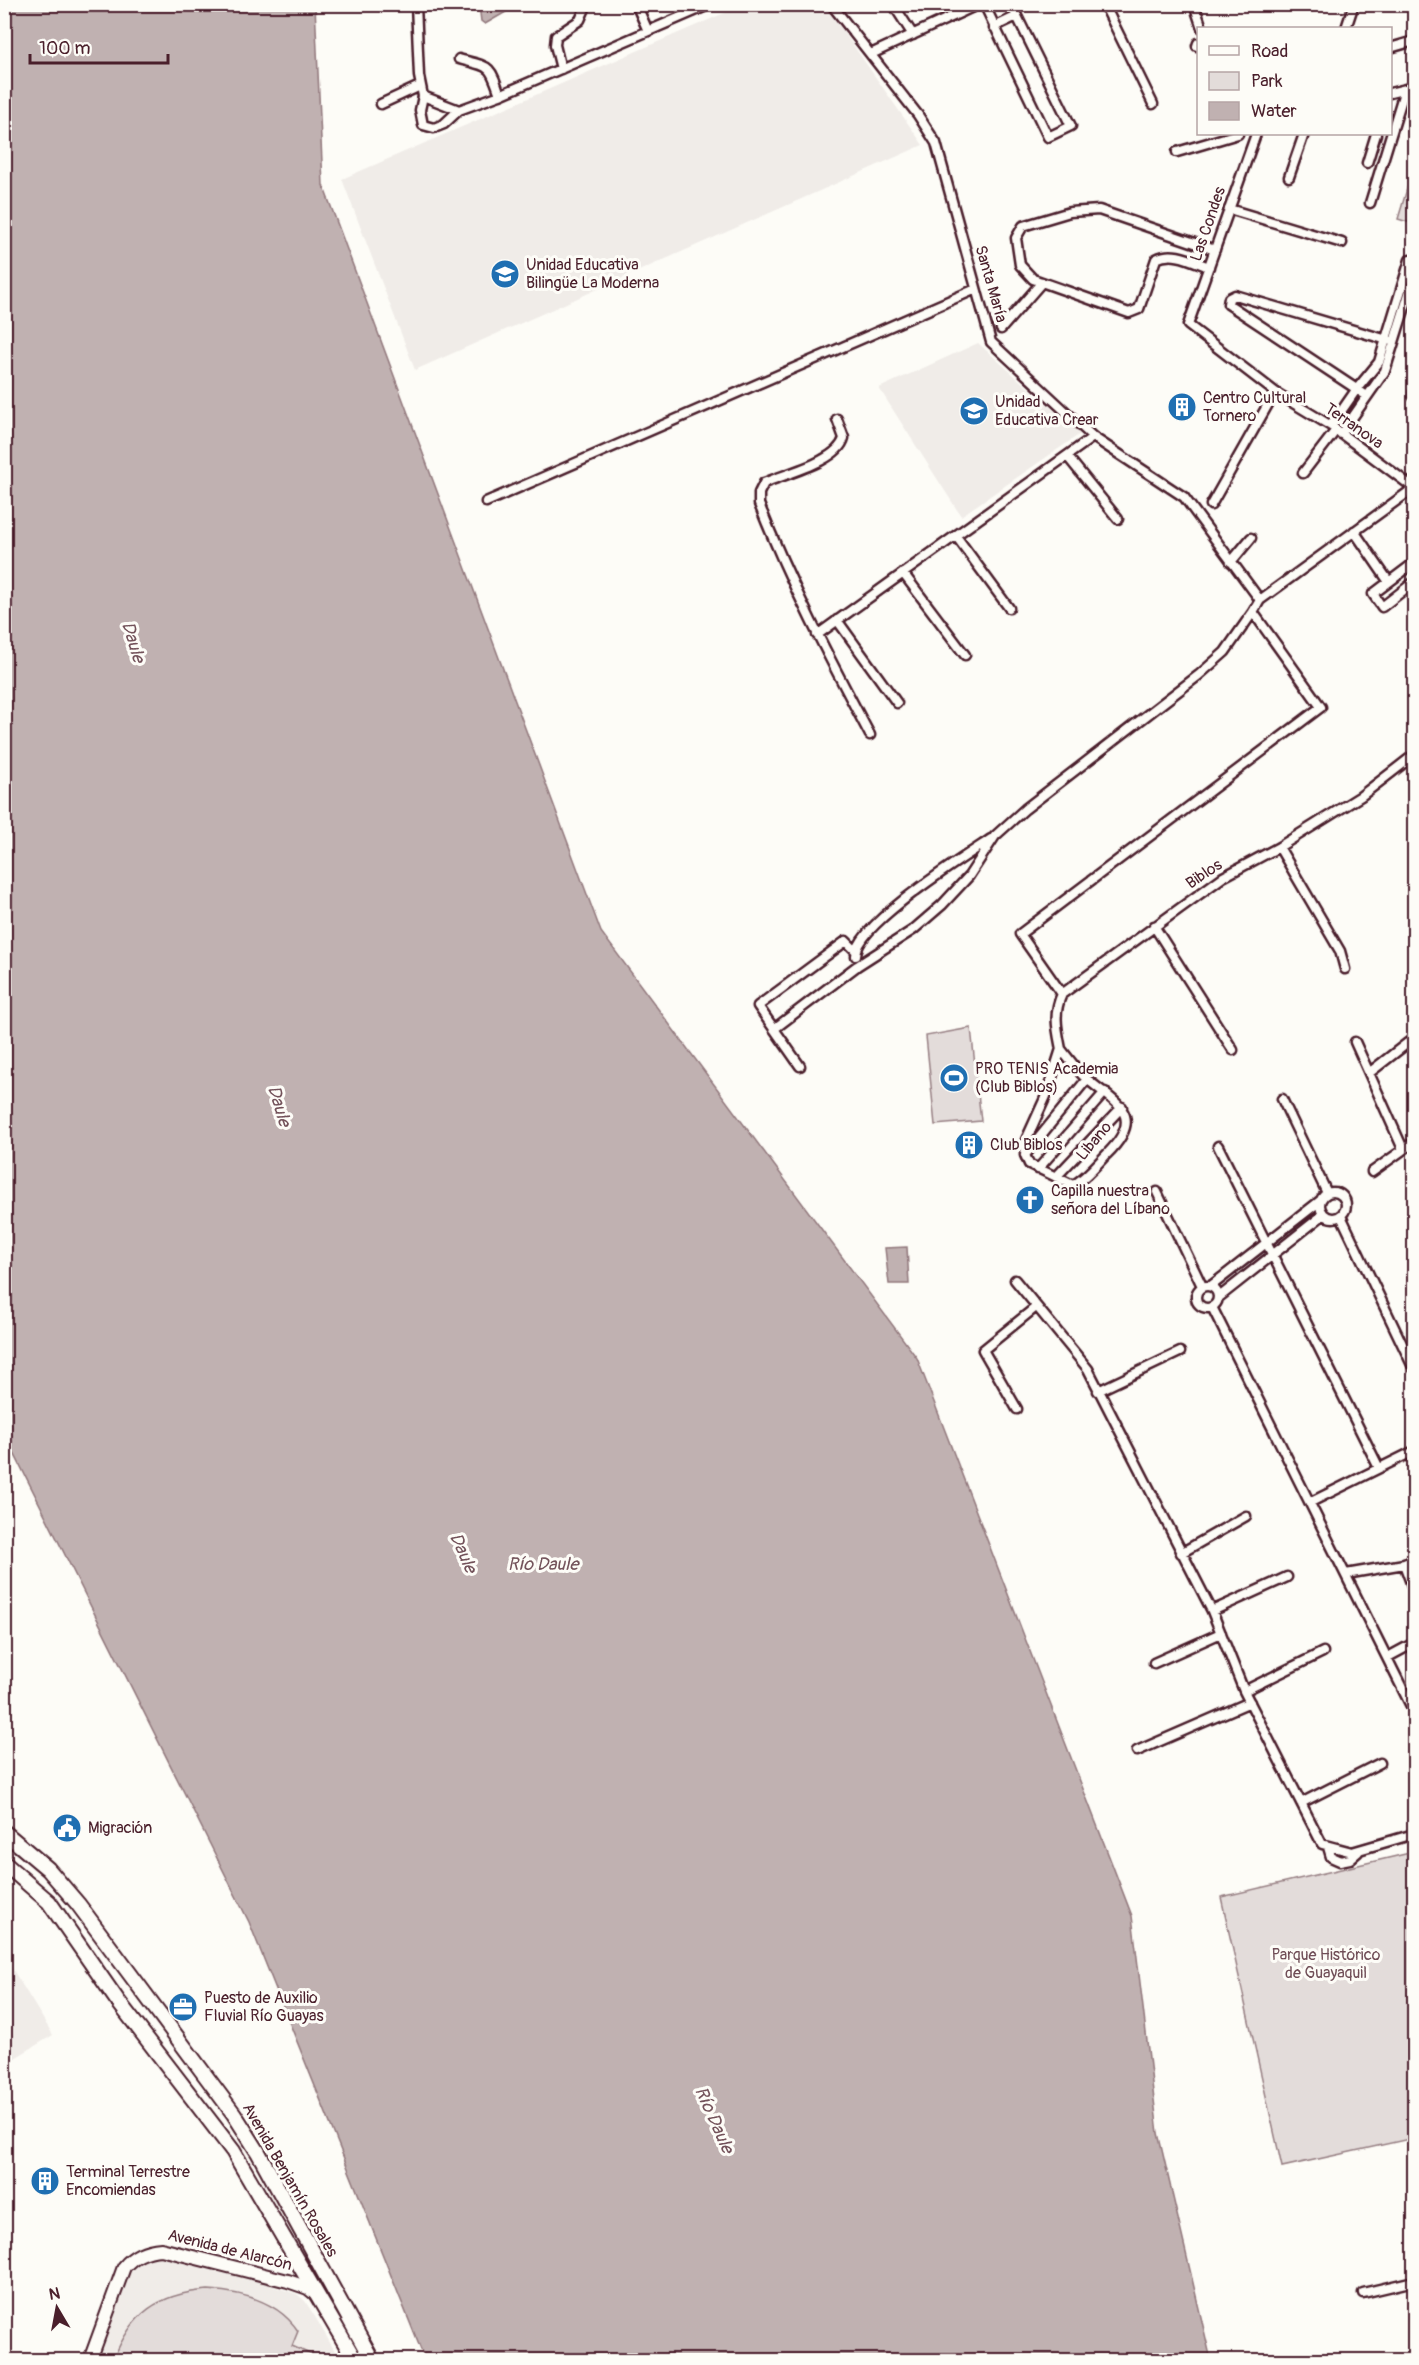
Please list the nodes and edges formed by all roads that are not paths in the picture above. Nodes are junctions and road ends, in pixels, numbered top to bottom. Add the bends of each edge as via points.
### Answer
1 (416, 4) edge
2 (586, 4) edge
3 (636, 4) edge
4 (711, 4) edge
5 (831, 4) edge
6 (893, 4) edge
7 (1011, 4) edge
8 (1104, 4) edge
9 (1194, 4) edge
10 (1354, 4) edge
11 (978, 5) edge
12 (959, 9) edge
13 (1017, 16) junction
14 (994, 27) junction
15 (1202, 27) edge
16 (1346, 27) edge
17 (648, 31) junction
18 (913, 35) junction
19 (1414, 40) edge
20 (1392, 47) edge
21 (871, 54) junction
22 (459, 59) dead end
23 (561, 69) junction
24 (420, 86) junction
25 (1410, 88) edge
26 (1392, 92) edge
27 (500, 95) junction
28 (423, 96) junction
29 (381, 104) dead end
30 (1153, 104) dead end
31 (459, 110) junction
32 (1235, 135) edge
33 (1256, 135) edge
34 (1304, 135) edge
35 (1376, 135) edge
36 (1177, 152) dead end
37 (1367, 163) dead end
38 (1289, 177) dead end
39 (1370, 203) dead end
40 (1229, 209) junction
41 (1342, 243) dead end
42 (1215, 250) junction
43 (1414, 261) edge
44 (1209, 267) junction
45 (1414, 278) edge
46 (1042, 282) junction
47 (976, 289) junction
48 (1188, 325) joint
49 (1001, 329) dead end
50 (1384, 339) junction
51 (1394, 342) junction
52 (1356, 390) junction
53 (1275, 392) junction
54 (1367, 396) junction
55 (837, 419) dead end
56 (1336, 430) junction
57 (1093, 437) junction
58 (1066, 456) junction
59 (1303, 473) dead end
60 (1414, 488) edge
61 (486, 502) dead end
62 (1211, 505) dead end
63 (1118, 519) dead end
64 (1354, 531) junction
65 (956, 536) junction
66 (1251, 538) dead end
67 (1231, 562) junction
68 (1414, 563) edge
69 (903, 573) junction
70 (1389, 582) junction
71 (1414, 582) edge
72 (1260, 600) junction
73 (1009, 608) dead end
74 (1252, 612) junction
75 (837, 620) junction
76 (816, 635) junction
77 (964, 655) dead end
78 (897, 703) dead end
79 (870, 735) dead end
80 (1414, 755) edge
81 (995, 836) junction
82 (1279, 847) junction
83 (1154, 926) junction
84 (856, 951) junction
85 (857, 966) junction
86 (1345, 969) dead end
87 (1062, 994) junction
88 (774, 1029) junction
89 (1414, 1038) edge
90 (1355, 1042) dead end
91 (1061, 1049) junction
92 (1233, 1050) dead end
93 (800, 1066) dead end
94 (1369, 1073) junction
95 (1087, 1079) junction
96 (1105, 1092) junction
97 (1282, 1099) dead end
98 (1122, 1107) junction
99 (1414, 1142) edge
100 (1218, 1146) dead end
101 (1403, 1149) junction
102 (1025, 1155) junction
103 (1038, 1169) junction
104 (1372, 1172) dead end
105 (1056, 1177) junction
106 (1157, 1192) dead end
107 (1327, 1193) junction
108 (1320, 1202) junction
109 (1323, 1215) junction
110 (1341, 1216) junction
111 (1267, 1244) junction
112 (1273, 1255) junction
113 (1015, 1280) dead end
114 (1207, 1286) junction
115 (1218, 1298) junction
116 (1036, 1307) junction
117 (1212, 1307) junction
118 (1180, 1352) dead end
119 (1414, 1369) edge
120 (1098, 1391) junction
121 (1017, 1409) dead end
122 (1414, 1451) edge
123 (1379, 1468) junction
124 (1311, 1502) junction
125 (1246, 1516) dead end
126 (1181, 1553) junction
127 (1414, 1560) edge
128 (1404, 1564) junction
129 (1346, 1574) junction
130 (1287, 1577) dead end
131 (1414, 1591) edge
132 (1212, 1611) junction
133 (1221, 1633) junction
134 (1414, 1644) edge
135 (1323, 1652) dead end
136 (1388, 1657) junction
137 (1154, 1663) dead end
138 (1244, 1691) junction
139 (1250, 1702) junction
140 (1414, 1712) edge
141 (1137, 1751) dead end
142 (1380, 1763) dead end
143 (1301, 1803) junction
144 (4, 1832) edge
145 (1414, 1834) edge
146 (4, 1863) edge
147 (1414, 2281) edge
148 (1363, 2293) dead end
149 (321, 2298) junction
150 (90, 2361) edge
151 (355, 2361) edge
152 (372, 2361) edge

1 - 24 street
2 - 23 street via 580,20 556,36
3 - 17 street
4 - 17 street
5 - 21 street, Santa María
6 - 18 street
7 - 13 street
8 - 30 street
9 - 15 street
10 - 16 street
11 - 12 street
11 - 14 street
12 - 18 street
13 - 14 street
13 - 14 street via 1071,126 1048,137
17 - 23 street
18 - 21 street
19 - 20 street
21 - 47 street, Santa María via 936,142
22 - 27 street via 489,68
23 - 27 street
24 - 28 street
24 - 29 street
25 - 26 street
25 - 39 street
27 - 31 street
28 - 31 street
28 - 31 street via 420,117 428,128 444,124
32 - 36 street
33 - 40 street, Las Condes
34 - 38 street
35 - 37 street
40 - 41 street
40 - 42 street, Las Condes
42 - 44 street, Las Condes
42 - 46 street via 1099,210 1070,212 1023,226 1016,238 1020,265
43 - 50 street via 1410,260
44 - 46 street via 1174,255 1156,259 1139,309 1129,313
44 - 48 street, Las Condes
45 - 51 street
46 - 49 street
47 - 57 street, Santa María via 992,342
47 - 61 street
48 - 53 street, Terranova
50 - 51 street
50 - 52 street via 1379,362
50 - 52 street via 1234,296 1229,298 1228,304
51 - 54 street via 1385,371
52 - 54 street
52 - 56 street
53 - 56 street, Terranova
53 - 62 street
54 - 56 street
55 - 76 street via 844,438 840,445 808,466 764,483 759,493 759,504 786,572
56 - 59 street
56 - 60 street, Terranova
57 - 58 street
57 - 67 street, Santa María via 1184,497
58 - 63 street
58 - 65 street
60 - 64 street
64 - 70 street
64 - 72 street
65 - 69 street
65 - 73 street
66 - 67 street
67 - 72 street, Santa María
68 - 70 street
69 - 75 street
69 - 77 street
70 - 71 street via 1373,594 1382,607
72 - 74 street
74 - 81 street via 1225,652 1199,675
74 - 87 street via 1321,707 1020,934
75 - 76 street
75 - 78 street
76 - 79 street
80 - 82 street, Biblos via 1361,796
81 - 84 street via 891,910 860,941
81 - 85 street via 969,876 942,905 913,930
82 - 83 street, Biblos via 1223,877
82 - 86 street via 1340,951
83 - 87 street, Biblos
83 - 92 street
84 - 85 street
84 - 88 street via 846,940 758,1006
85 - 88 street
87 - 91 street via 1056,1006
88 - 93 street
89 - 94 street
90 - 94 street
91 - 95 street, Libano
91 - 102 street via 1026,1140
94 - 101 street
95 - 96 street, Libano
95 - 102 street
96 - 98 street, Libano
96 - 103 street
97 - 107 street
98 - 105 street
98 - 105 street, Libano via 1125,1134 1108,1153 1077,1183
99 - 101 street
100 - 111 street
101 - 104 street
102 - 103 street, Libano via 1029,1164
103 - 105 street, Libano
106 - 114 street
107 - 108 street
107 - 110 street via 1333,1191 1345,1198 1347,1204
108 - 109 street
108 - 111 street
109 - 110 street
109 - 112 street
110 - 119 street
111 - 112 street
111 - 114 street
112 - 115 street
112 - 123 street
113 - 116 street
114 - 115 street via 1215,1289
114 - 117 street via 1197,1290 1196,1302
115 - 117 street
116 - 120 street via 1088,1369
116 - 121 street via 983,1350
117 - 124 street
118 - 120 street
120 - 126 street
122 - 123 street
123 - 124 street
124 - 129 street
125 - 126 street
126 - 132 street
127 - 128 street
128 - 129 street
128 - 131 street
129 - 136 street
130 - 132 street
132 - 133 street
133 - 137 street
133 - 138 street
134 - 136 street
135 - 138 street
136 - 140 street
138 - 139 street
139 - 141 street
139 - 143 street
142 - 143 street
143 - 145 street via 1325,1846 1360,1851
144 - 152 main road, Avenida Benjamín Rosales via 48,1869 78,1904 234,2114
146 - 149 main road, Avenida Benjamín Rosales via 49,1902 117,2000 232,2151
147 - 148 street
149 - 150 main road, Avenida de Alarcón via 288,2281 160,2249 144,2252 124,2267
149 - 151 main road, Avenida Benjamín Rosales

